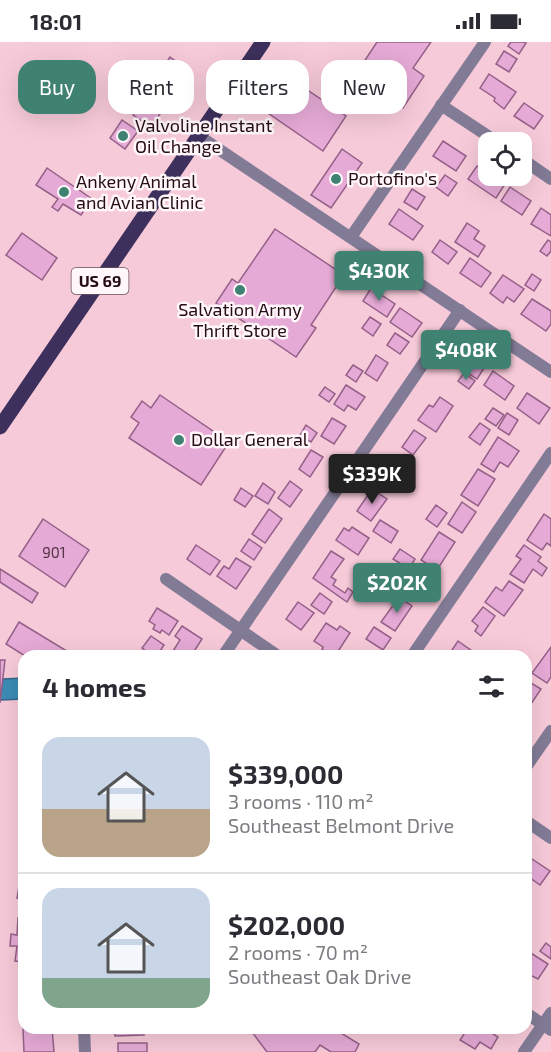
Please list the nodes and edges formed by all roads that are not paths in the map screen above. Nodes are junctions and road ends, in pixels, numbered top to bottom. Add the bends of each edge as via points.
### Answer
1 (263, 42) edge
2 (485, 42) edge
3 (441, 105) junction
4 (482, 132) edge
5 (199, 136) junction
6 (532, 166) edge
7 (551, 178) edge
8 (351, 237) junction
9 (460, 310) junction
10 (551, 372) edge
11 (0, 427) edge
12 (551, 453) edge
13 (166, 579) dead end
14 (240, 630) junction
15 (227, 650) edge
16 (269, 650) edge
17 (416, 650) edge
18 (551, 731) edge
19 (532, 758) edge
20 (532, 826) edge
21 (551, 838) edge
22 (551, 1013) edge
23 (532, 1017) edge
24 (547, 1028) edge
25 (84, 1034) edge
26 (86, 1052) edge
27 (524, 1052) edge

1 - 5 main road, US 69
2 - 3 street
3 - 4 street
3 - 8 street
5 - 8 street
5 - 11 main road, US 69
6 - 7 street
8 - 9 street
9 - 10 street
9 - 14 street
12 - 17 street
13 - 14 street
14 - 15 street
14 - 16 street
18 - 19 street
20 - 21 street
22 - 24 street
23 - 24 street
24 - 27 street
25 - 26 street

